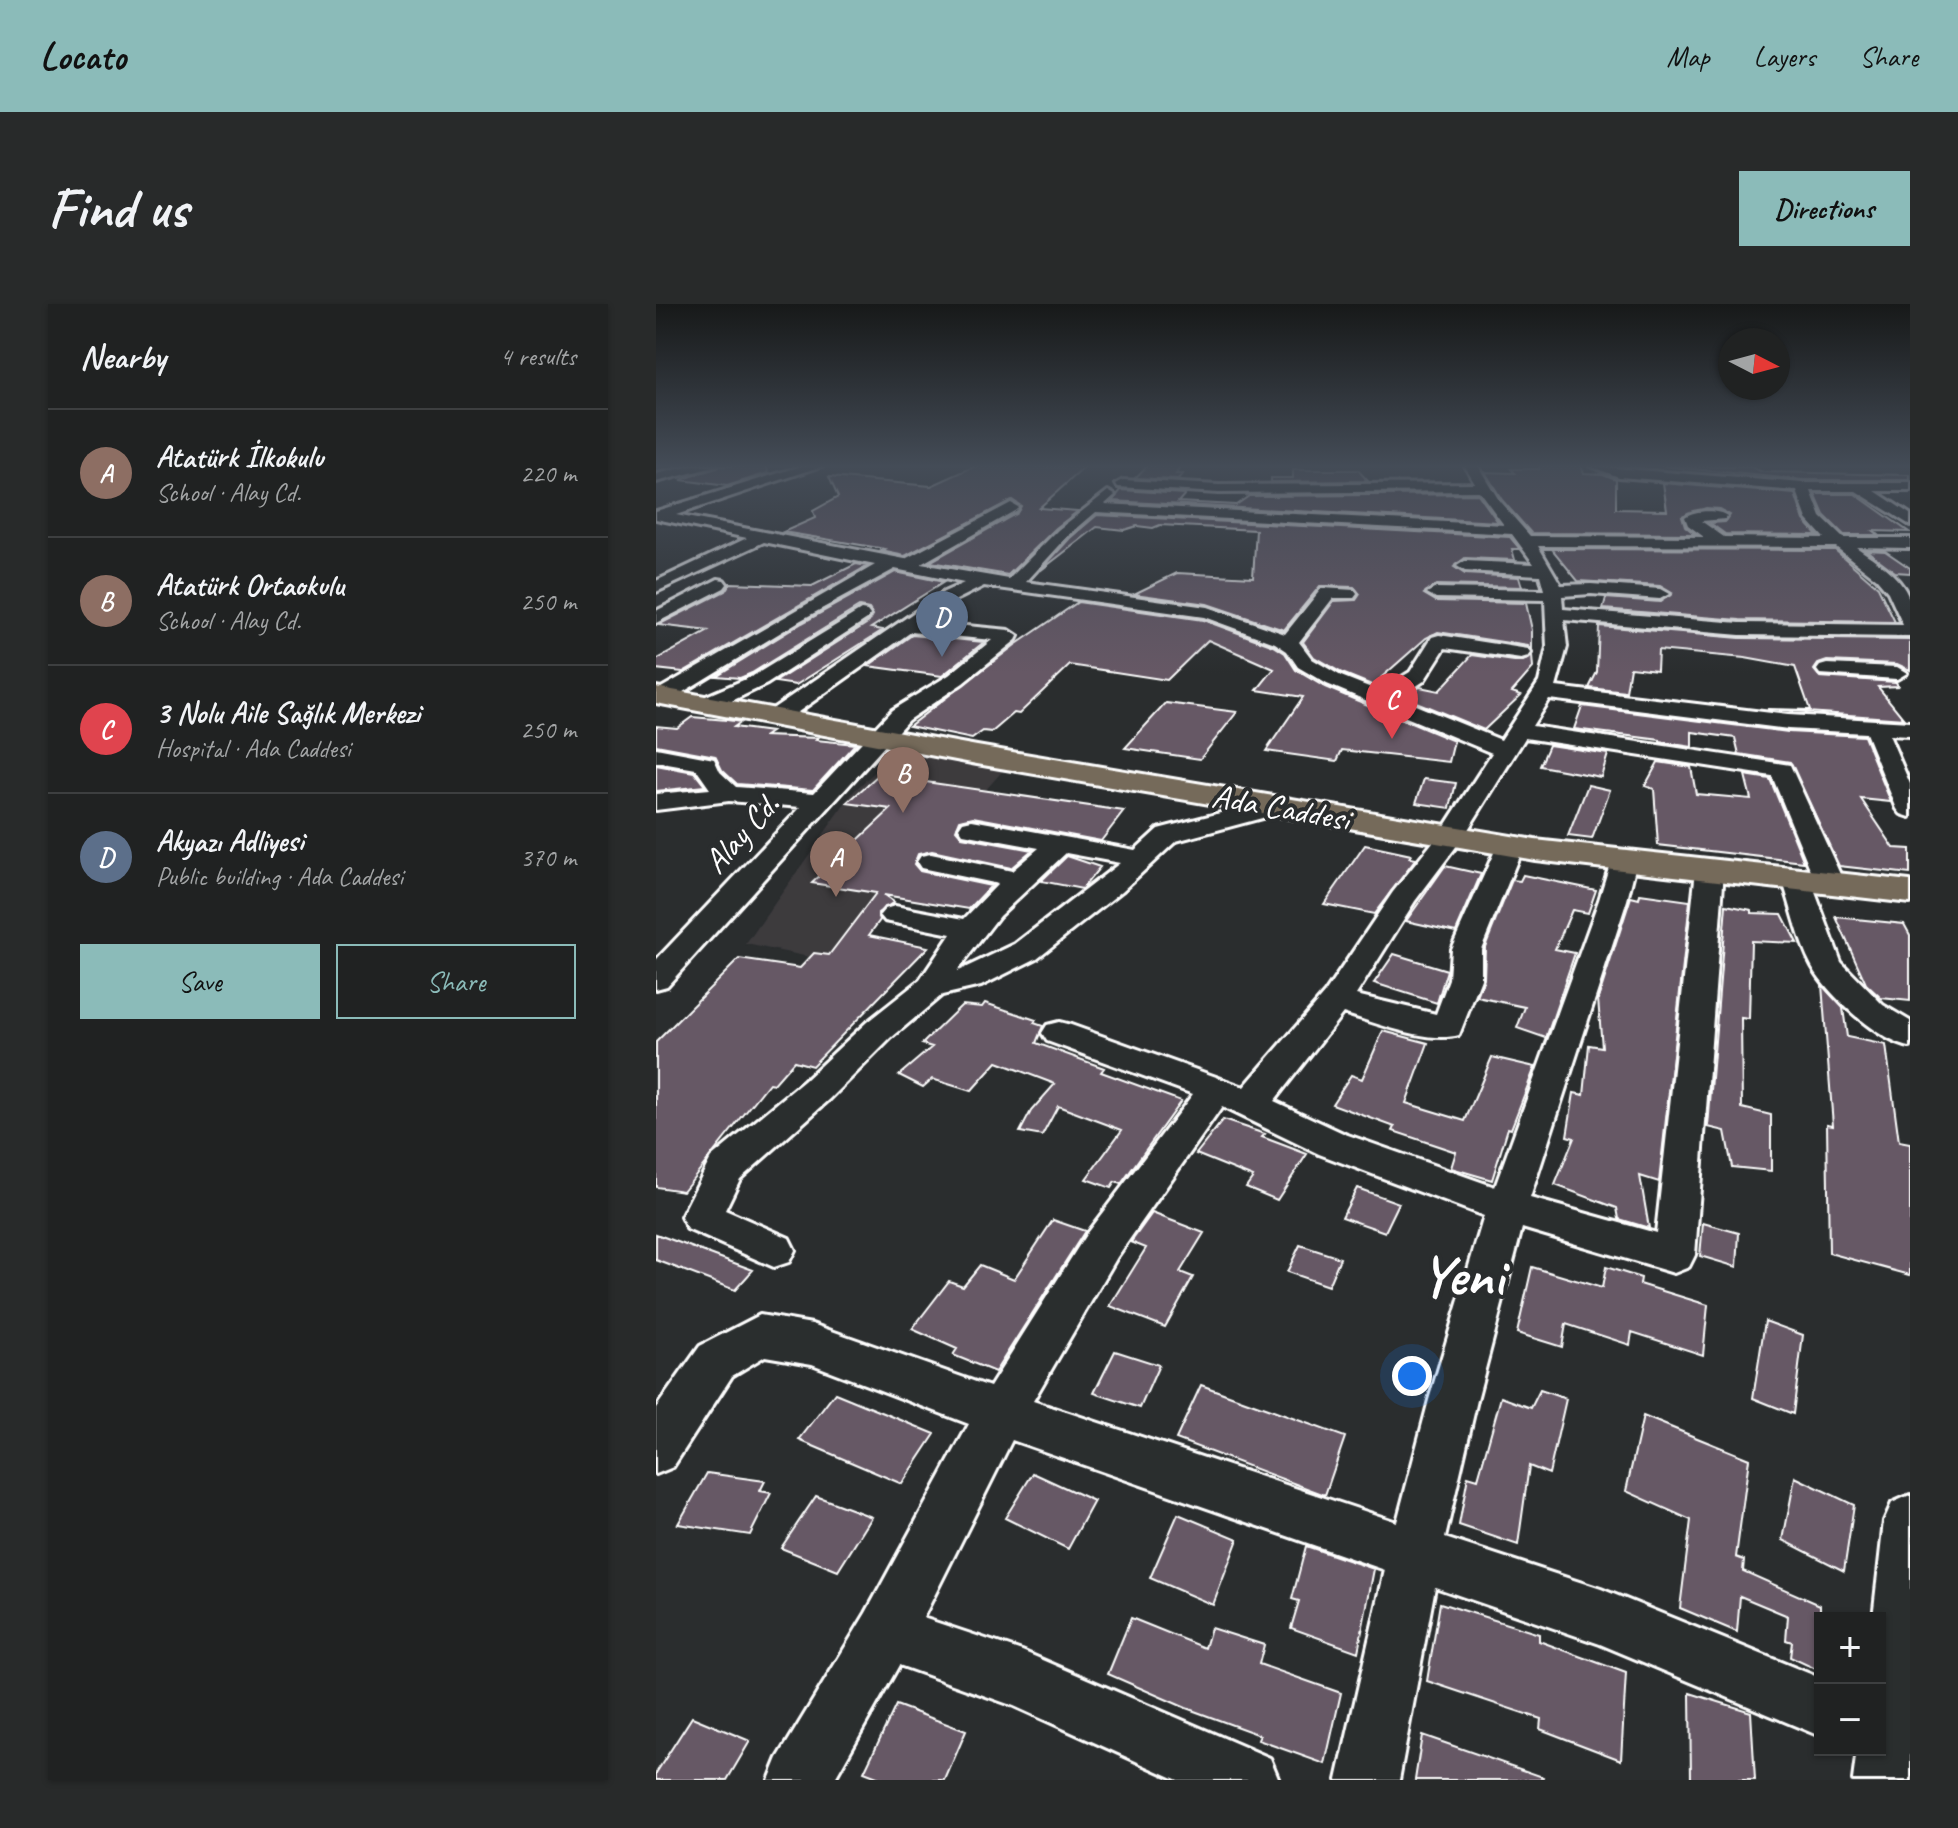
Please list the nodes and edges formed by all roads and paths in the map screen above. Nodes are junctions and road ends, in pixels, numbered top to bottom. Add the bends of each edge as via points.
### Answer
1 (751, 535) edge
2 (958, 535) edge
3 (1064, 535) edge
4 (1517, 535) edge
5 (1623, 535) edge
6 (1711, 535) edge
7 (1832, 535) edge
8 (761, 537) junction
9 (1719, 541) junction
10 (1839, 543) junction
11 (1910, 543) edge
12 (904, 563) junction
13 (1465, 566) dead end
14 (656, 576) edge
15 (680, 576) junction
16 (981, 581) junction
17 (718, 584) dead end
18 (1013, 585) junction
19 (656, 587) edge
20 (1902, 587) edge
21 (1436, 593) dead end
22 (1348, 594) dead end
23 (1660, 594) dead end
24 (861, 615) dead end
25 (1544, 616) junction
26 (656, 618) edge
27 (1910, 622) edge
28 (906, 626) junction
29 (1740, 629) junction
30 (1494, 631) dead end
31 (1910, 631) edge
32 (1288, 643) junction
33 (1859, 648) junction
34 (1910, 651) edge
35 (1827, 670) dead end
36 (1904, 679) edge
37 (1543, 692) junction
38 (659, 696) edge
39 (1381, 698) junction
40 (707, 704) junction
41 (776, 717) junction
42 (1875, 727) junction
43 (1910, 729) edge
44 (882, 737) junction
45 (1512, 740) junction
46 (656, 755) edge
47 (729, 794) junction
48 (819, 801) junction
49 (656, 802) edge
50 (1279, 806) junction
51 (1910, 809) edge
52 (972, 828) dead end
53 (1451, 836) junction
54 (1060, 845) junction
55 (1510, 846) junction
56 (1141, 859) junction
57 (1623, 860) junction
58 (931, 862) dead end
59 (1710, 870) junction
60 (1796, 879) junction
61 (1016, 880) junction
62 (1830, 883) junction
63 (1910, 892) edge
64 (895, 915) dead end
65 (973, 929) junction
66 (661, 968) edge
67 (932, 987) junction
68 (1336, 1000) junction
69 (1059, 1033) dead end
70 (1909, 1036) edge
71 (1233, 1097) junction
72 (1507, 1208) junction
73 (774, 1250) dead end
74 (1000, 1413) junction
75 (656, 1450) edge
76 (1910, 1521) edge
77 (1415, 1555) junction
78 (886, 1633) junction
79 (1814, 1705) edge
80 (1891, 1748) edge
81 (800, 1780) edge
82 (1248, 1780) edge
83 (1368, 1780) edge

1 - 8 street
2 - 12 street
3 - 18 street
4 - 25 street
5 - 9 street
6 - 9 street
7 - 10 street
8 - 12 street
8 - 15 street
9 - 10 street
10 - 11 street
10 - 20 street
12 - 16 street
12 - 38 street via 881,568 836,592
13 - 25 street
14 - 15 street
15 - 19 street
16 - 18 street
16 - 28 street
17 - 26 street
18 - 32 street via 1207,612
20 - 27 street
21 - 25 street
22 - 32 street via 1328,592
23 - 25 street via 1591,589
24 - 40 street via 760,680
25 - 29 street
25 - 30 street
25 - 37 street via 1557,647
25 - 39 street via 1439,641 1406,688
28 - 41 street
28 - 44 street, Alay Cd. via 1009,636 900,715
29 - 31 street
29 - 33 street
32 - 39 street via 1305,663
33 - 34 street
33 - 36 street
35 - 36 street
37 - 42 street via 1788,722
37 - 45 street
38 - 40 main road, Ada Caddesi
39 - 45 street
40 - 41 main road, Ada Caddesi
41 - 44 main road, Ada Caddesi
42 - 43 street
42 - 51 street
44 - 48 street, Alay Cd.
44 - 50 main road, Ada Caddesi
45 - 53 street
45 - 62 street via 1782,770
46 - 47 street via 706,764
47 - 48 street
47 - 49 street
48 - 66 street, Alay Cd.
50 - 53 main road, Ada Caddesi
50 - 56 street via 1167,835
52 - 54 street
53 - 55 main road, Ada Caddesi
53 - 68 street
54 - 56 street
54 - 61 street
55 - 57 main road, Ada Caddesi
55 - 68 street via 1466,949 1465,979 1447,1027
56 - 67 street via 1026,951 970,979
57 - 59 main road, Ada Caddesi
57 - 72 street
58 - 61 street
59 - 60 main road, Ada Caddesi
59 - 72 street via 1674,1255
60 - 62 main road, Ada Caddesi
60 - 70 street via 1827,965 1871,1013
61 - 65 street
62 - 63 main road, Ada Caddesi
64 - 65 street
65 - 67 street
67 - 73 street via 725,1169 701,1217
68 - 71 street
69 - 71 street
71 - 72 street via 1332,1144
71 - 74 street via 1102,1245
72 - 77 street
74 - 75 street via 812,1344 760,1335 716,1361
74 - 77 street
74 - 78 street
76 - 80 street
77 - 79 street via 1601,1617
77 - 83 street
78 - 81 street
78 - 82 street via 1022,1680

